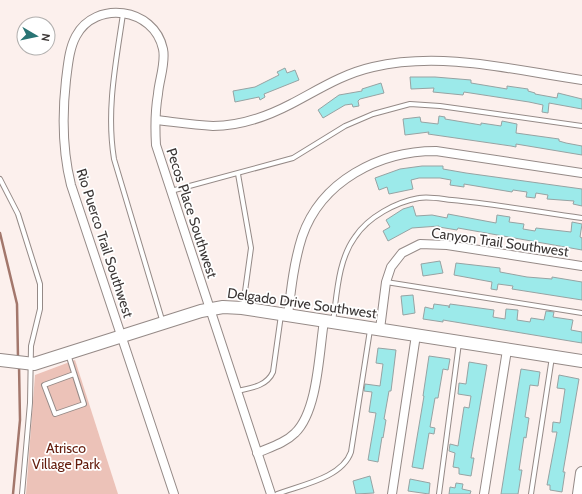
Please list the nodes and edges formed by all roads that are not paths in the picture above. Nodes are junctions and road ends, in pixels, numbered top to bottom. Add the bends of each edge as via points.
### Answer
1 (124, 11) junction
2 (163, 49) joint
3 (582, 80) edge
4 (156, 120) junction
5 (582, 126) edge
6 (582, 173) edge
7 (238, 174) junction
8 (0, 179) edge
9 (170, 191) junction
10 (582, 218) edge
11 (582, 266) edge
12 (386, 282) junction
13 (242, 308) junction
14 (210, 309) junction
15 (582, 312) edge
16 (284, 315) junction
17 (329, 322) junction
18 (163, 323) junction
19 (375, 328) junction
20 (121, 336) junction
21 (416, 336) junction
22 (460, 343) junction
23 (507, 350) junction
24 (68, 354) junction
25 (552, 357) junction
26 (4, 361) edge
27 (582, 361) edge
28 (31, 367) junction
29 (74, 374) junction
30 (236, 391) junction
31 (258, 453) junction
32 (582, 472) edge
33 (22, 494) edge
34 (174, 494) edge
35 (272, 494) edge
36 (277, 494) edge
37 (392, 494) edge
38 (439, 494) edge
39 (484, 494) edge
40 (531, 494) edge
41 (579, 494) edge

1 - 2 street, Rio Puerco Trail Southwest via 149,23
1 - 18 lane via 111,107 111,141 114,159
1 - 20 street, Rio Puerco Trail Southwest via 115,10 97,15 81,26 76,35 71,47 62,124 71,185
2 - 4 street, Pecos Place Southwest
3 - 4 street via 457,61 422,60 389,63 341,76 292,104 259,118 214,126
4 - 9 street, Pecos Place Southwest via 156,145
5 - 7 lane via 410,104 373,114 345,126 293,158
6 - 16 street via 436,151 398,155 360,169 326,197 307,226
7 - 9 lane
7 - 13 lane via 251,248
8 - 28 lane via 18,214 40,284 40,309 31,346
9 - 14 street, Pecos Place Southwest
10 - 17 lane via 420,197 400,203 373,218 355,236 346,255
11 - 12 street, Canyon Trail Southwest via 447,245 420,244 396,260
12 - 15 lane
12 - 19 street, Canyon Trail Southwest
13 - 14 street, Delgado Drive Southwest
13 - 16 street, Delgado Drive Southwest
14 - 18 street, Delgado Drive Southwest
14 - 30 street, Pecos Place Southwest
16 - 17 street, Delgado Drive Southwest
16 - 30 lane via 270,379 259,386
17 - 19 street, Delgado Drive Southwest
17 - 31 street via 312,406 305,421 288,438
18 - 20 street, Delgado Drive Southwest
19 - 21 street, Delgado Drive Southwest
19 - 36 lane via 348,460 333,473
20 - 24 street, Delgado Drive Southwest
20 - 34 street, Rio Puerco Trail Southwest
21 - 22 street, Delgado Drive Southwest
21 - 37 street
22 - 23 street, Delgado Drive Southwest
22 - 38 lane
23 - 25 street, Delgado Drive Southwest
23 - 39 street
24 - 28 street, Delgado Drive Southwest
24 - 29 lane
25 - 27 street, Delgado Drive Southwest
25 - 40 lane
26 - 28 street, Delgado Drive Southwest
28 - 33 lane
29 - 29 lane via 84,404 55,414 44,385
30 - 31 street, Pecos Place Southwest
31 - 35 street, Pecos Place Southwest
32 - 41 street

